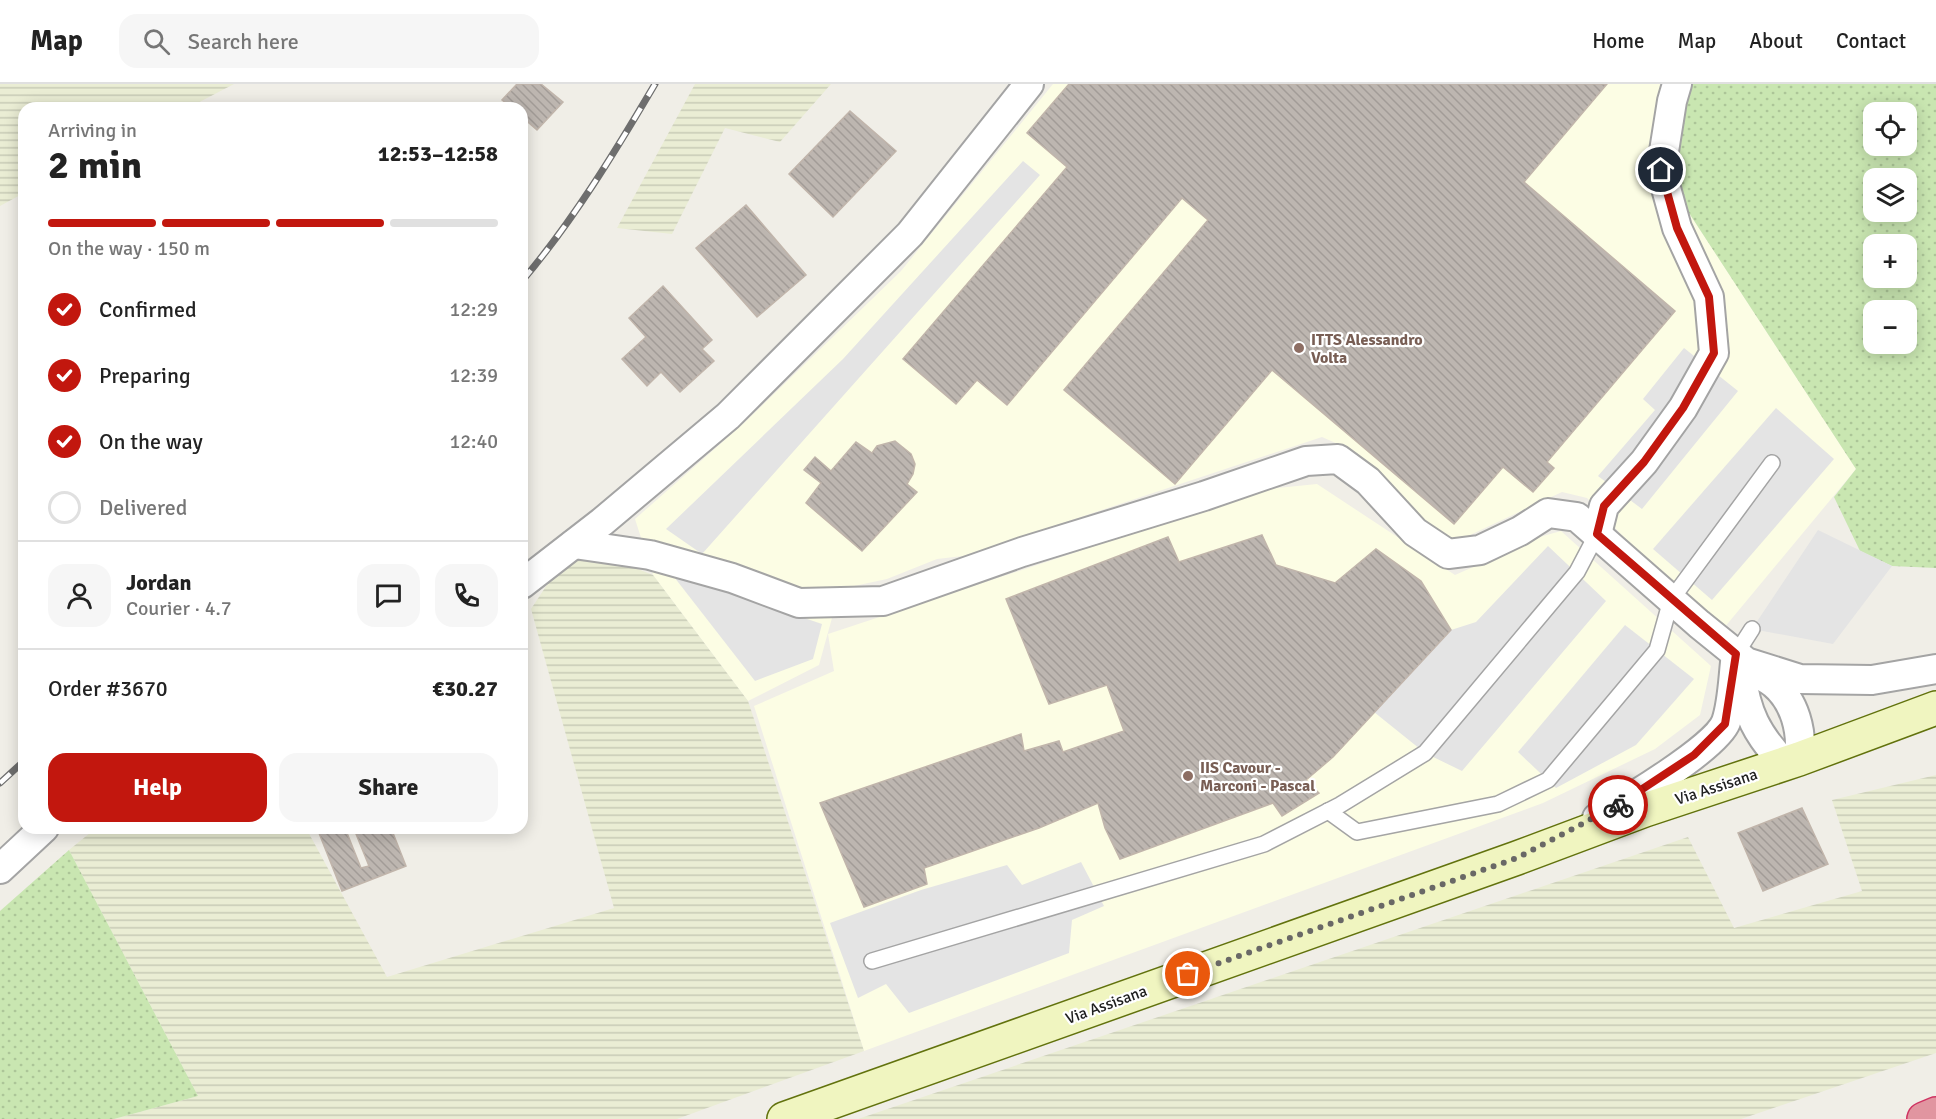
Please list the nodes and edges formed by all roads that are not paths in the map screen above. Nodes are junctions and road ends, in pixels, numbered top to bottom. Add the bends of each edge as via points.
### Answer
1 (1029, 84) edge
2 (1677, 84) edge
3 (1772, 463) dead end
4 (1597, 534) junction
5 (574, 544) junction
6 (528, 579) edge
7 (1671, 600) junction
8 (1752, 629) dead end
9 (1736, 654) junction
10 (1936, 669) edge
11 (1936, 708) edge
12 (1792, 761) junction
13 (1328, 811) junction
14 (38, 834) edge
15 (1517, 858) junction
16 (0, 869) edge
17 (872, 961) dead end
18 (1936, 1114) edge
19 (784, 1119) edge
20 (1924, 1119) edge

1 - 5 street via 902,242 728,416
2 - 4 street via 1661,170 1677,228 1709,297 1714,353 1683,408 1644,462 1604,506
3 - 7 lane
4 - 5 street via 1577,517 1548,513 1480,550 1448,554 1415,532 1368,482 1338,459 1306,461 883,601 799,603 732,578 650,555
4 - 7 street
4 - 13 lane via 1577,572 1425,753
5 - 6 street
7 - 9 street
7 - 13 lane via 1657,650 1548,780 1498,804 1357,832
8 - 9 lane
9 - 10 street via 1746,662 1800,679 1872,680
9 - 12 street via 1757,730
9 - 12 street via 1787,699 1802,741
9 - 15 street via 1725,724 1694,755 1598,817
11 - 12 main road, Via Assisana
12 - 15 main road, Via Assisana
13 - 17 lane via 1264,844
14 - 16 street
15 - 19 main road, Via Assisana
18 - 20 highway

